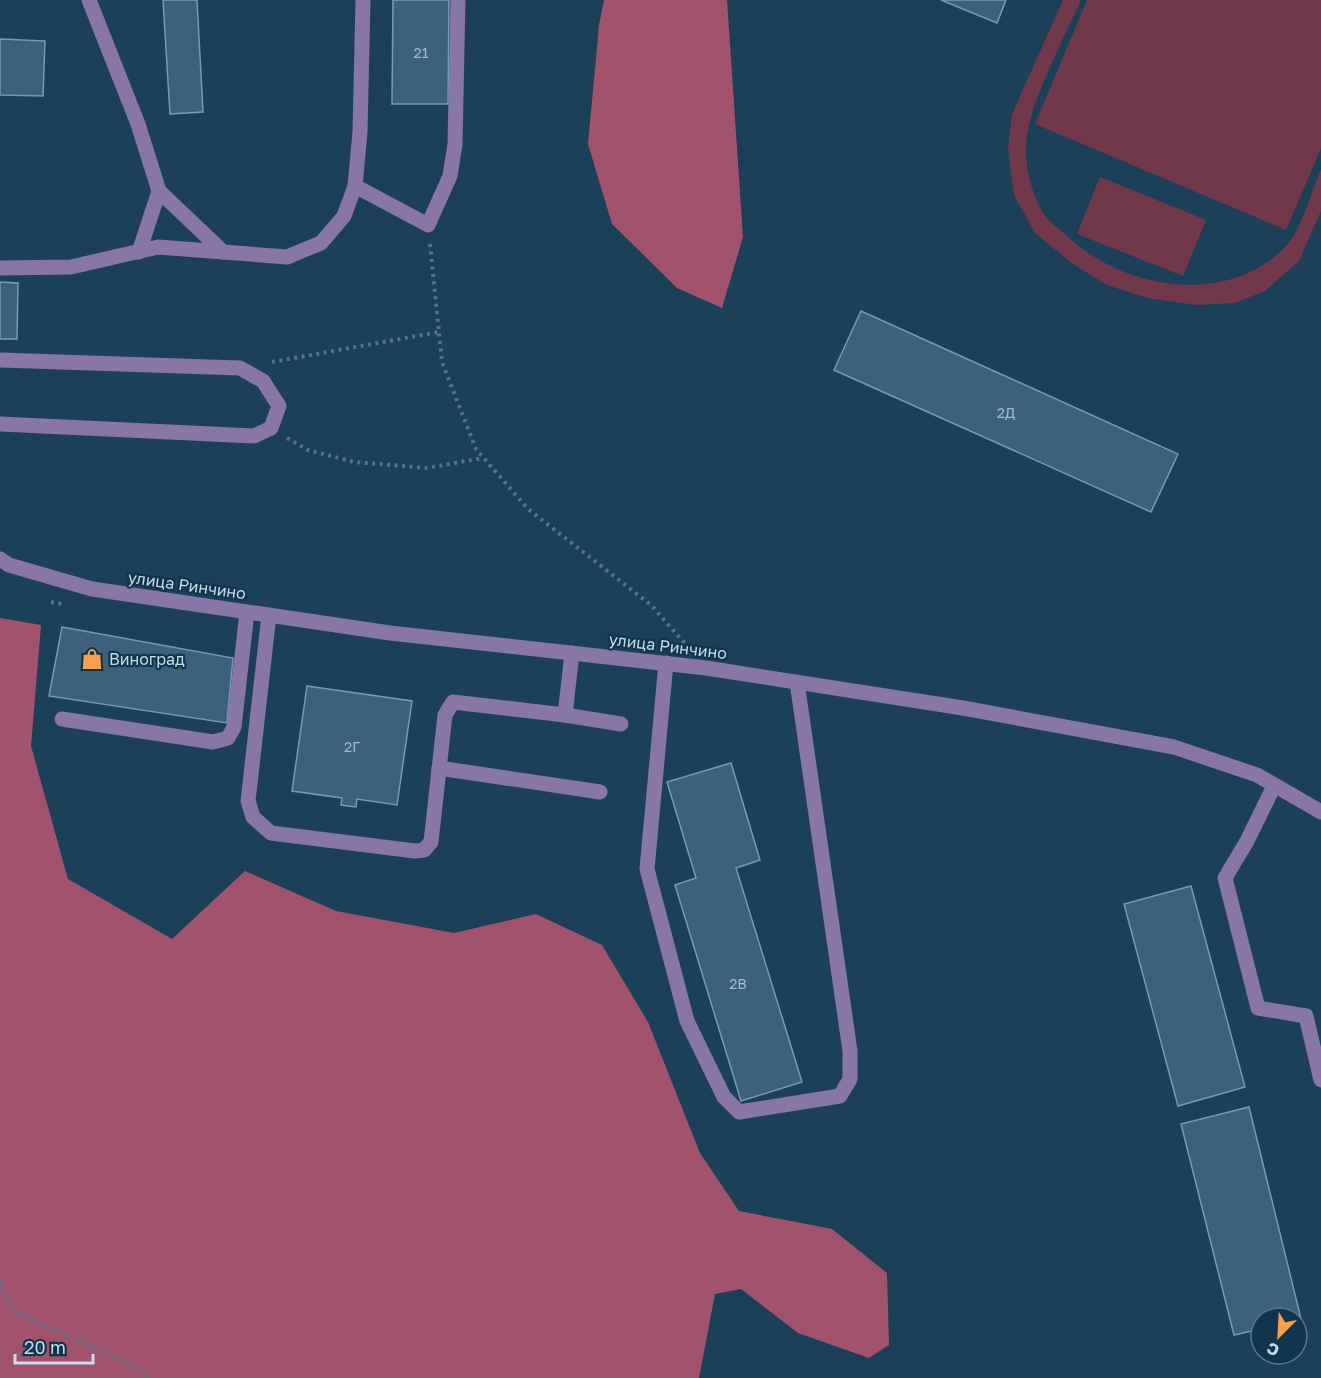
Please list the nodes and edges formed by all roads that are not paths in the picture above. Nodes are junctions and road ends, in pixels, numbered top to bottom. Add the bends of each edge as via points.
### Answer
1 (89, 0) edge
2 (363, 0) edge
3 (458, 0) edge
4 (356, 186) junction
5 (159, 191) junction
6 (139, 252) junction
7 (223, 252) junction
8 (0, 268) edge
9 (0, 360) edge
10 (0, 424) edge
11 (3, 564) edge
12 (247, 612) junction
13 (269, 615) junction
14 (572, 653) junction
15 (666, 663) junction
16 (797, 682) junction
17 (565, 715) junction
18 (62, 719) dead end
19 (621, 724) dead end
20 (439, 768) junction
21 (1275, 786) junction
22 (600, 792) dead end
23 (1321, 813) edge
24 (1321, 1080) edge

1 - 5 street via 138,124
2 - 4 street
3 - 4 street via 455,144 450,176 428,225
4 - 7 street via 344,216 321,243 287,257
5 - 6 street
5 - 7 street
6 - 7 street via 158,247
6 - 8 street via 71,267
9 - 10 street via 240,368 263,381 279,406 271,428 254,436
11 - 12 street, улица Ринчино via 92,590
12 - 13 street, улица Ринчино
12 - 18 street via 234,727 228,738 213,742
13 - 14 street, улица Ринчино
13 - 20 street via 248,801 253,817 270,833 424,850 431,842
14 - 15 street, улица Ринчино
14 - 17 street
15 - 16 street, улица Ринчино
15 - 16 street via 647,869 687,1021 724,1096 739,1112 840,1096 850,1079 850,1051
16 - 21 street, улица Ринчино via 1174,747 1257,775
17 - 19 street
17 - 20 street via 453,702 445,715
20 - 22 street
21 - 23 street, улица Ринчино
21 - 24 street via 1225,878 1258,1008 1306,1016

